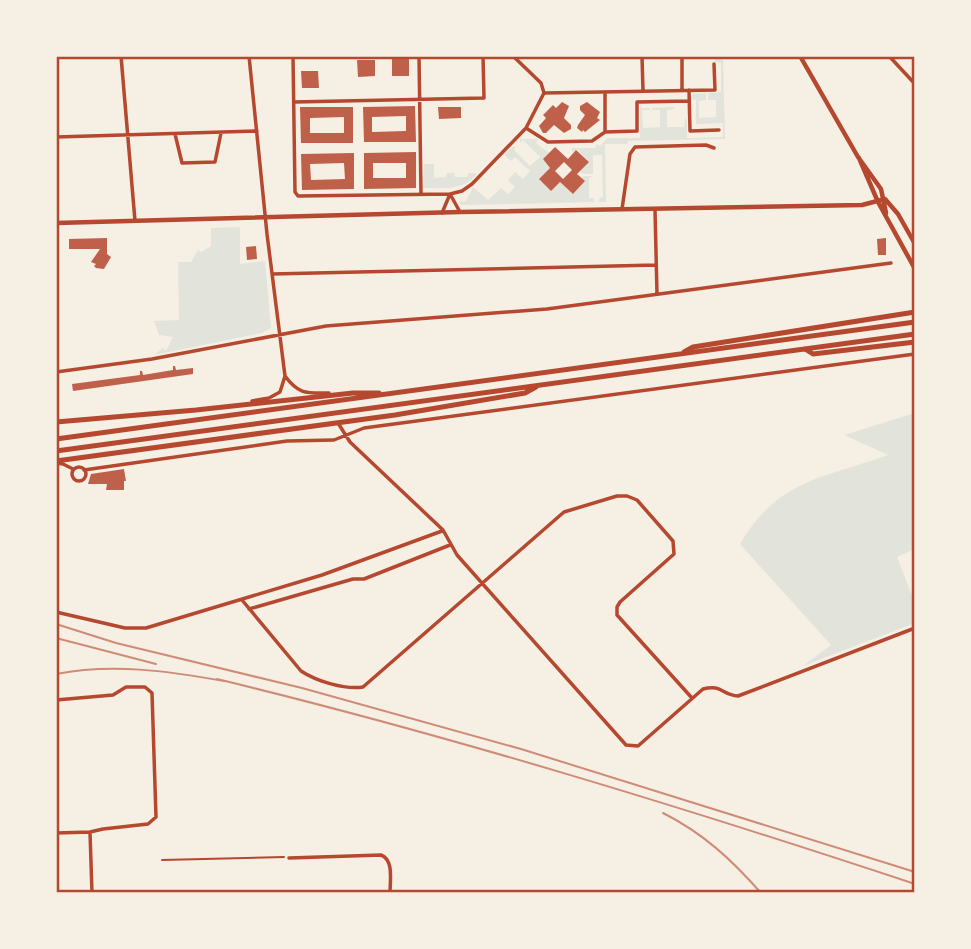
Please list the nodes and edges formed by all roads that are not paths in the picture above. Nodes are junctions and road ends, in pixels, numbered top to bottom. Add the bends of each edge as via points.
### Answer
1 (121, 56) edge
2 (249, 56) edge
3 (293, 56) edge
4 (419, 56) edge
5 (483, 56) edge
6 (513, 56) edge
7 (642, 56) edge
8 (682, 56) edge
9 (800, 56) edge
10 (889, 56) edge
11 (715, 64) dead end
12 (915, 83) edge
13 (682, 90) junction
14 (689, 90) junction
15 (643, 91) junction
16 (605, 92) junction
17 (636, 92) junction
18 (544, 93) junction
19 (419, 99) junction
20 (689, 101) junction
21 (294, 102) junction
22 (637, 102) junction
23 (526, 128) junction
24 (719, 130) dead end
25 (257, 131) junction
26 (605, 132) junction
27 (221, 133) junction
28 (175, 134) junction
29 (128, 135) junction
30 (56, 137) edge
31 (714, 148) dead end
32 (858, 158) junction
33 (421, 194) junction
34 (450, 194) junction
35 (885, 199) junction
36 (878, 202) junction
37 (622, 209) junction
38 (655, 209) junction
39 (460, 212) junction
40 (442, 213) junction
41 (886, 213) junction
42 (266, 218) junction
43 (135, 221) junction
44 (56, 223) edge
45 (915, 244) edge
46 (891, 263) dead end
47 (656, 265) junction
48 (915, 269) edge
49 (272, 274) junction
50 (657, 294) junction
51 (915, 312) edge
52 (915, 322) edge
53 (279, 334) junction
54 (915, 334) edge
55 (915, 342) edge
56 (805, 349) junction
57 (680, 354) junction
58 (915, 354) edge
59 (56, 372) edge
60 (285, 376) junction
61 (540, 385) junction
62 (353, 393) junction
63 (392, 394) junction
64 (219, 408) junction
65 (56, 422) edge
66 (338, 423) junction
67 (345, 435) junction
68 (56, 439) edge
69 (56, 451) edge
70 (56, 462) edge
71 (74, 469) junction
72 (84, 470) junction
73 (443, 530) junction
74 (450, 545) junction
75 (483, 583) junction
76 (242, 600) junction
77 (248, 609) junction
78 (56, 612) edge
79 (915, 628) edge
80 (692, 698) junction
81 (56, 700) edge
82 (90, 832) junction
83 (56, 833) edge
84 (289, 858) road end
85 (92, 893) edge
86 (390, 893) edge

1 - 29 street
2 - 25 street
3 - 21 street
4 - 19 street
5 - 19 street via 484,98
6 - 18 street via 541,83
7 - 15 street
8 - 13 street
9 - 32 street
10 - 12 street
11 - 14 street via 715,90
13 - 14 street
13 - 15 street
14 - 20 street
15 - 17 street
16 - 17 street
16 - 18 street
16 - 26 street
17 - 22 street
18 - 23 street
19 - 21 street
19 - 33 street
20 - 22 street
20 - 24 street via 690,131
21 - 33 street via 295,192 302,197
22 - 26 street via 638,131
23 - 26 street via 548,142 594,141
23 - 34 street via 472,184
25 - 27 street
25 - 42 street
27 - 28 street
27 - 28 street via 215,162 182,163
28 - 29 street
29 - 30 street
29 - 43 street
31 - 37 street via 635,147
32 - 35 street
32 - 36 street
33 - 34 street
34 - 39 street
34 - 40 street
35 - 36 street
35 - 41 street
35 - 45 street
36 - 38 street
36 - 41 street
37 - 38 street
37 - 39 street
38 - 47 street
39 - 40 street
40 - 42 street
41 - 48 street
42 - 43 street
42 - 49 street
43 - 44 street
46 - 50 street
47 - 49 street
47 - 50 street
49 - 53 street
50 - 53 street
51 - 57 highway via 693,347
52 - 57 highway
53 - 59 street
53 - 60 street
54 - 56 highway
55 - 56 highway via 813,354
56 - 61 highway
57 - 63 highway
58 - 67 street via 364,428
60 - 62 street via 293,387 307,393
60 - 64 street via 276,395
61 - 66 highway via 524,393
61 - 69 highway
62 - 63 highway
62 - 64 highway
63 - 68 highway
64 - 65 highway
66 - 67 street
66 - 70 highway
67 - 72 street
67 - 73 street
70 - 71 street
71 - 72 street
71 - 72 street via 72,476 78,480
73 - 74 street
73 - 76 street
74 - 75 street
74 - 77 street via 364,579
75 - 77 street via 370,684 356,688 301,671
75 - 80 street via 626,745 638,746
75 - 80 street via 564,512 617,496 637,500 673,541 674,554 620,602 617,615
76 - 77 street
76 - 78 street via 146,628 114,626
79 - 80 street via 738,696 714,686
81 - 82 street via 113,695 126,687 145,687 152,693 156,817 148,824
82 - 83 street
82 - 85 street
84 - 86 street via 386,856

